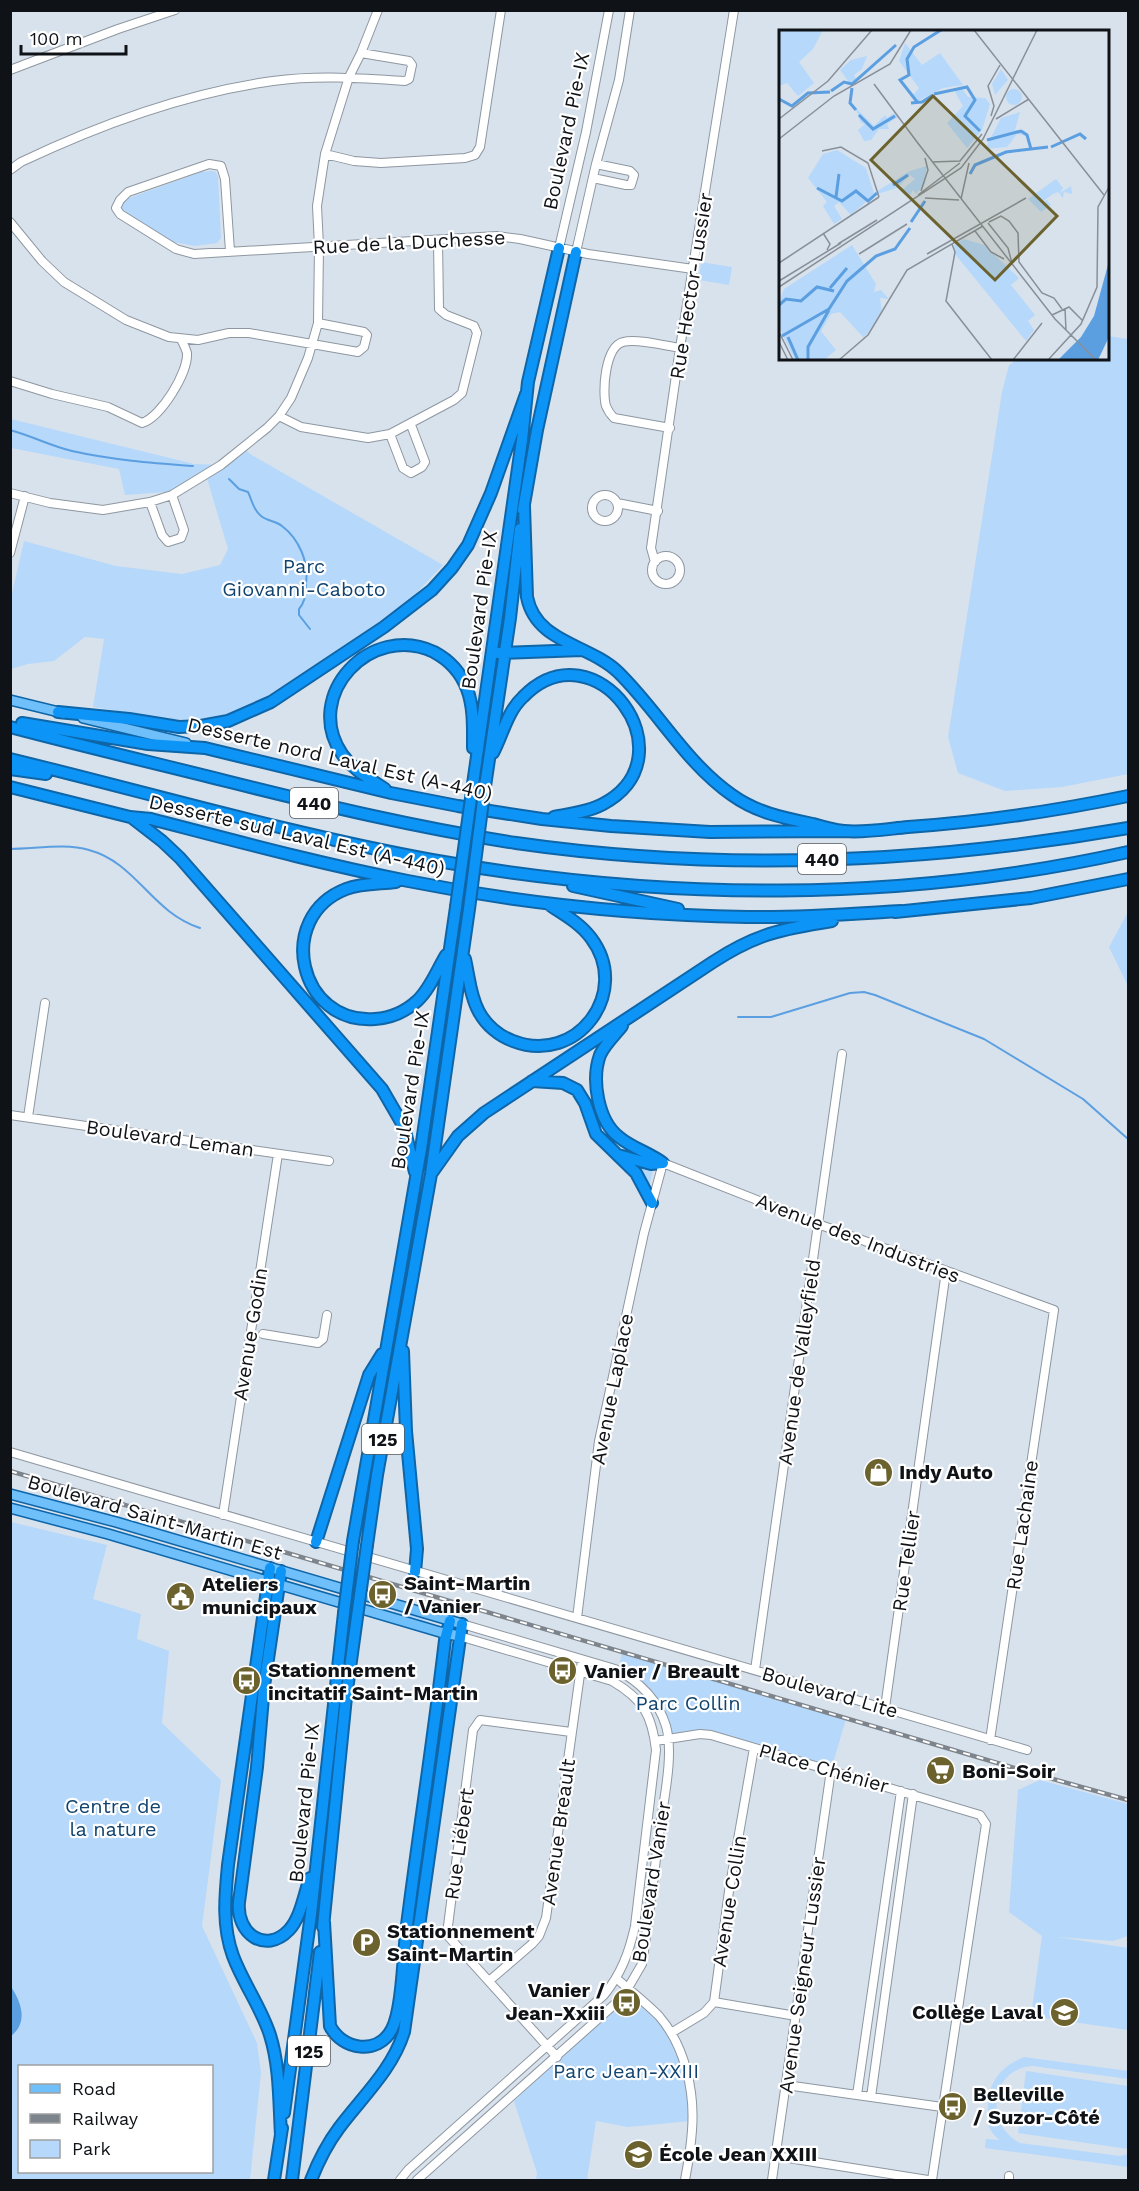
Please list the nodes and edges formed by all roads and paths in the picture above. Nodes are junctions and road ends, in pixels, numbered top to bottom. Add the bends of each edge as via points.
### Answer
1 (175, 10) edge
2 (378, 10) edge
3 (501, 10) edge
4 (609, 10) edge
5 (630, 10) edge
6 (734, 10) edge
7 (362, 53) junction
8 (10, 70) edge
9 (349, 77) junction
10 (325, 154) junction
11 (596, 164) junction
12 (10, 170) edge
13 (593, 178) junction
14 (10, 222) edge
15 (438, 240) junction
16 (319, 246) junction
17 (559, 248) junction
18 (230, 252) junction
19 (576, 252) junction
20 (693, 269) junction
21 (543, 315) junction
22 (560, 321) junction
23 (318, 323) junction
24 (181, 339) junction
25 (313, 344) junction
26 (680, 348) junction
27 (10, 381) edge
28 (526, 394) junction
29 (279, 416) junction
30 (411, 425) junction
31 (669, 428) junction
32 (390, 434) junction
33 (10, 493) edge
34 (172, 495) junction
35 (25, 496) junction
36 (150, 502) junction
37 (617, 503) dead end
38 (524, 506) junction
39 (658, 511) junction
40 (10, 553) edge
41 (655, 562) dead end
42 (582, 650) junction
43 (491, 653) junction
44 (504, 653) junction
45 (10, 700) edge
46 (58, 712) junction
47 (10, 722) edge
48 (10, 727) edge
49 (205, 748) junction
50 (10, 759) edge
51 (489, 763) junction
52 (10, 770) edge
53 (93, 780) junction
54 (10, 787) edge
55 (472, 788) junction
56 (391, 793) junction
57 (1128, 796) edge
58 (130, 817) junction
59 (542, 819) junction
60 (1128, 828) edge
61 (845, 831) junction
62 (1128, 852) edge
63 (523, 874) junction
64 (1128, 879) edge
65 (410, 881) junction
66 (545, 902) junction
67 (901, 911) junction
68 (704, 915) junction
69 (450, 946) junction
70 (463, 950) junction
71 (45, 1003) dead end
72 (630, 1016) junction
73 (842, 1054) dead end
74 (531, 1081) junction
75 (10, 1115) edge
76 (28, 1117) junction
77 (278, 1154) junction
78 (618, 1155) junction
79 (329, 1161) dead end
80 (663, 1163) junction
81 (431, 1174) junction
82 (416, 1176) junction
83 (652, 1203) junction
84 (818, 1224) junction
85 (946, 1271) junction
86 (1054, 1310) joint
87 (327, 1315) dead end
88 (402, 1333) junction
89 (263, 1334) dead end
90 (386, 1349) junction
91 (10, 1452) edge
92 (10, 1494) edge
93 (10, 1508) edge
94 (223, 1515) junction
95 (316, 1542) junction
96 (275, 1569) junction
97 (415, 1572) junction
98 (273, 1582) junction
99 (577, 1618) junction
100 (450, 1621) junction
101 (462, 1624) junction
102 (447, 1634) junction
103 (459, 1636) junction
104 (582, 1660) junction
105 (755, 1670) junction
106 (580, 1671) junction
107 (885, 1708) junction
108 (571, 1732) junction
109 (668, 1740) junction
110 (990, 1740) junction
111 (655, 1742) junction
112 (754, 1748) junction
113 (1027, 1750) dead end
114 (831, 1770) junction
115 (901, 1791) junction
116 (913, 1794) junction
117 (315, 1861) junction
118 (324, 1922) junction
119 (617, 1979) junction
120 (489, 1981) junction
121 (628, 1988) junction
122 (872, 1995) junction
123 (885, 1996) junction
124 (714, 2002) junction
125 (796, 2016) junction
126 (671, 2033) junction
127 (548, 2046) junction
128 (557, 2057) junction
129 (786, 2085) junction
130 (857, 2095) junction
131 (871, 2097) junction
132 (942, 2107) junction
133 (281, 2135) junction
134 (776, 2156) junction
135 (274, 2181) edge
136 (292, 2181) edge
137 (311, 2181) edge
138 (400, 2181) edge
139 (417, 2181) edge
140 (685, 2181) edge
141 (772, 2181) edge
142 (930, 2181) edge

1 - 8 street
2 - 7 street
3 - 10 street via 480,147 475,155 381,163
4 - 17 street, Boulevard Pie-IX
5 - 11 street, Boulevard Pie-IX via 619,80
6 - 20 street, Rue Hector-Lussier
7 - 9 street
7 - 9 street via 409,61 409,79
9 - 10 street
9 - 12 street via 275,80 219,90 100,127
10 - 16 street via 317,206
11 - 13 street, Boulevard Pie-IX
11 - 13 street, Boulevard Pie-IX via 634,175 630,185
13 - 19 street, Boulevard Pie-IX
14 - 24 street via 64,282 126,320
15 - 16 street, Rue de la Duchesse
15 - 17 street, Rue de la Duchesse via 497,236
15 - 30 street via 439,309 468,322 477,333 462,393
16 - 18 street, Rue de la Duchesse
16 - 23 street
17 - 19 street, Rue de la Duchesse
17 - 21 highway, Boulevard Pie-IX
18 - 18 street, Rue de la Duchesse via 194,254 176,249 116,208 128,192 210,164 221,166
19 - 20 street, Rue de la Duchesse
19 - 22 highway, Boulevard Pie-IX
20 - 26 street, Rue Hector-Lussier
21 - 22 highway via 553,313
21 - 28 highway, Boulevard Pie-IX
22 - 38 highway, Boulevard Pie-IX
23 - 25 street
23 - 25 street via 367,335 358,352
24 - 25 street via 249,333
24 - 27 street via 187,352 183,374 160,409 142,423 108,406
25 - 29 street via 291,398
26 - 31 street, Rue Hector-Lussier
26 - 31 street via 622,342 612,349 606,373 607,410 614,418
28 - 43 highway, Boulevard Pie-IX
28 - 46 highway via 468,545 424,598 384,627 271,702 228,721 178,727
29 - 32 street via 302,428 369,438
29 - 34 street via 221,465
30 - 32 street
30 - 32 street via 424,462 411,473 403,468
31 - 39 street, Rue Hector-Lussier
33 - 35 street
34 - 36 street
34 - 36 street via 184,530 181,538 173,542 162,535
35 - 36 street via 103,510
35 - 40 street
37 - 39 street
38 - 42 highway via 530,608 543,628
38 - 44 highway, Boulevard Pie-IX
39 - 41 street, Rue Hector-Lussier via 651,548
42 - 44 highway
42 - 61 highway via 620,674 699,767 732,796 776,817
43 - 44 highway
43 - 55 highway, Boulevard Pie-IX / 125
44 - 51 highway, Boulevard Pie-IX
45 - 46 main road, Desserte nord Laval Est (A-440)
46 - 49 main road, Desserte nord Laval Est (A-440)
47 - 49 highway via 148,744
48 - 60 highway, 440 via 402,823 588,851 736,860 851,858 960,850
49 - 56 highway, Desserte nord Laval Est (A-440)
50 - 53 highway, 440
51 - 59 highway via 512,710 541,683 560,677 584,678 608,688 620,699 634,721 638,739 637,760 627,782 597,807
51 - 70 highway, Boulevard Pie-IX, bridge
52 - 53 highway
53 - 63 highway, 440 via 430,860
54 - 58 highway, Desserte sud Laval Est (A-440)
55 - 56 highway via 472,712 462,679 452,665 434,653 414,645 394,645 372,652 349,669 336,690 331,718 343,755 358,771
55 - 69 highway, Boulevard Pie-IX / 125, bridge
56 - 59 highway, Desserte nord Laval Est (A-440)
57 - 61 highway via 989,819
58 - 65 highway, Desserte sud Laval Est (A-440)
58 - 82 highway via 162,841 191,871 382,1089 404,1127
59 - 61 highway, Desserte nord Laval Est (A-440) via 710,832
62 - 63 highway, 440 via 974,878 833,890 686,889
63 - 68 highway
64 - 67 highway via 1031,898
65 - 66 highway, Desserte sud Laval Est (A-440)
65 - 69 highway via 355,886 321,906 308,925 302,949 314,989 346,1015 364,1019 388,1017 406,1010 421,997
66 - 68 highway, Desserte sud Laval Est (A-440)
66 - 70 highway via 589,934 604,967 606,984 599,1007 591,1021 574,1036 560,1043 536,1046 515,1042 496,1031 475,1004
67 - 68 highway, Desserte sud Laval Est (A-440) via 759,917
67 - 72 highway via 764,934
69 - 82 highway, Boulevard Pie-IX / 125
70 - 81 highway, Boulevard Pie-IX
71 - 76 street
72 - 74 highway
72 - 80 highway via 600,1055 597,1078 601,1106 607,1123 618,1136
73 - 84 street, Avenue de Valleyfield
74 - 78 highway via 563,1083 577,1090 596,1134
74 - 81 highway via 464,1130
75 - 76 street, Boulevard Leman
76 - 77 street, Boulevard Leman
77 - 79 street, Boulevard Leman
77 - 94 street, Avenue Godin
78 - 80 highway via 651,1164
78 - 83 highway via 639,1177
80 - 83 street, Avenue Laplace
80 - 84 street, Avenue des Industries
81 - 88 highway, Boulevard Pie-IX / 125
82 - 90 highway, Boulevard Pie-IX / 125
83 - 99 street, Avenue Laplace via 599,1441
84 - 85 street, Avenue des Industries
84 - 105 street, Avenue de Valleyfield
85 - 86 street, Avenue des Industries
85 - 107 street, Rue Tellier
86 - 110 street, Rue Lachaine
87 - 89 street via 323,1339 318,1343
88 - 97 highway via 417,1549
88 - 118 highway, Boulevard Pie-IX / 125, bridge via 346,1697
90 - 95 highway via 369,1375
90 - 117 highway, Boulevard Pie-IX / 125, bridge via 353,1541
91 - 94 street, Boulevard Lite
92 - 96 main road, Boulevard Saint-Martin Est
93 - 98 main road, Boulevard Saint-Martin Est
94 - 95 street, Boulevard Lite
95 - 97 street, Boulevard Lite
96 - 98 highway
96 - 100 main road, Boulevard Saint-Martin Est
97 - 99 street, Boulevard Lite
98 - 102 main road, Boulevard Saint-Martin Est
98 - 117 highway via 257,1767 238,1908 247,1932 266,1940 288,1931
98 - 133 highway via 227,1874 225,1909 234,1957 273,2046
99 - 105 street, Boulevard Lite
100 - 101 main road, Boulevard Saint-Martin Est
100 - 102 highway
101 - 103 highway
101 - 104 street, Boulevard Vanier
102 - 103 main road, Boulevard Saint-Martin Est
102 - 118 highway via 397,2010 390,2031 374,2045 351,2045 330,2026
103 - 106 street, Boulevard Vanier
103 - 137 highway via 404,2032 388,2066 334,2134
104 - 106 street, Avenue Breault
104 - 109 street, Boulevard Vanier via 615,1669 640,1685 658,1709
105 - 107 street, Boulevard Lite
106 - 108 street, Avenue Breault
106 - 111 street, Boulevard Vanier via 612,1681 630,1692 646,1711
107 - 110 street, Boulevard Lite
108 - 120 street, Avenue Breault via 546,1918 534,1942
108 - 120 street, Rue Liébert via 480,1720 473,1730 448,1936
109 - 111 street, Place Chénier
109 - 112 street, Place Chénier via 711,1735
109 - 121 street, Boulevard Vanier via 642,1964
110 - 113 street, Boulevard Lite
111 - 119 street, Boulevard Vanier via 635,1926 629,1953
112 - 114 street, Place Chénier
112 - 124 street, Avenue Collin
114 - 115 street, Place Chénier
114 - 125 street, Avenue Seigneur Lussier
115 - 116 street, Place Chénier
115 - 122 street
116 - 123 street
116 - 132 street, Place Chénier via 980,1815 986,1824
117 - 133 highway, Boulevard Pie-IX / 125
118 - 136 highway, Boulevard Pie-IX / 125
119 - 121 street
119 - 127 street, Boulevard Vanier
120 - 127 street, Rue Liébert
121 - 126 street
121 - 128 street, Boulevard Vanier
122 - 123 street
122 - 130 street
123 - 131 street
124 - 125 street
124 - 126 street via 704,2013
125 - 129 street, Avenue Seigneur Lussier
126 - 140 street via 686,2066 693,2107
127 - 128 street, Rue Liébert
127 - 138 street, Boulevard Vanier
128 - 139 street, Boulevard Vanier
129 - 130 street
129 - 134 street, Avenue Seigneur Lussier
130 - 131 street
131 - 132 street
132 - 142 street
133 - 135 highway, Boulevard Pie-IX / 125
134 - 141 street, Avenue Seigneur Lussier
134 - 142 street

